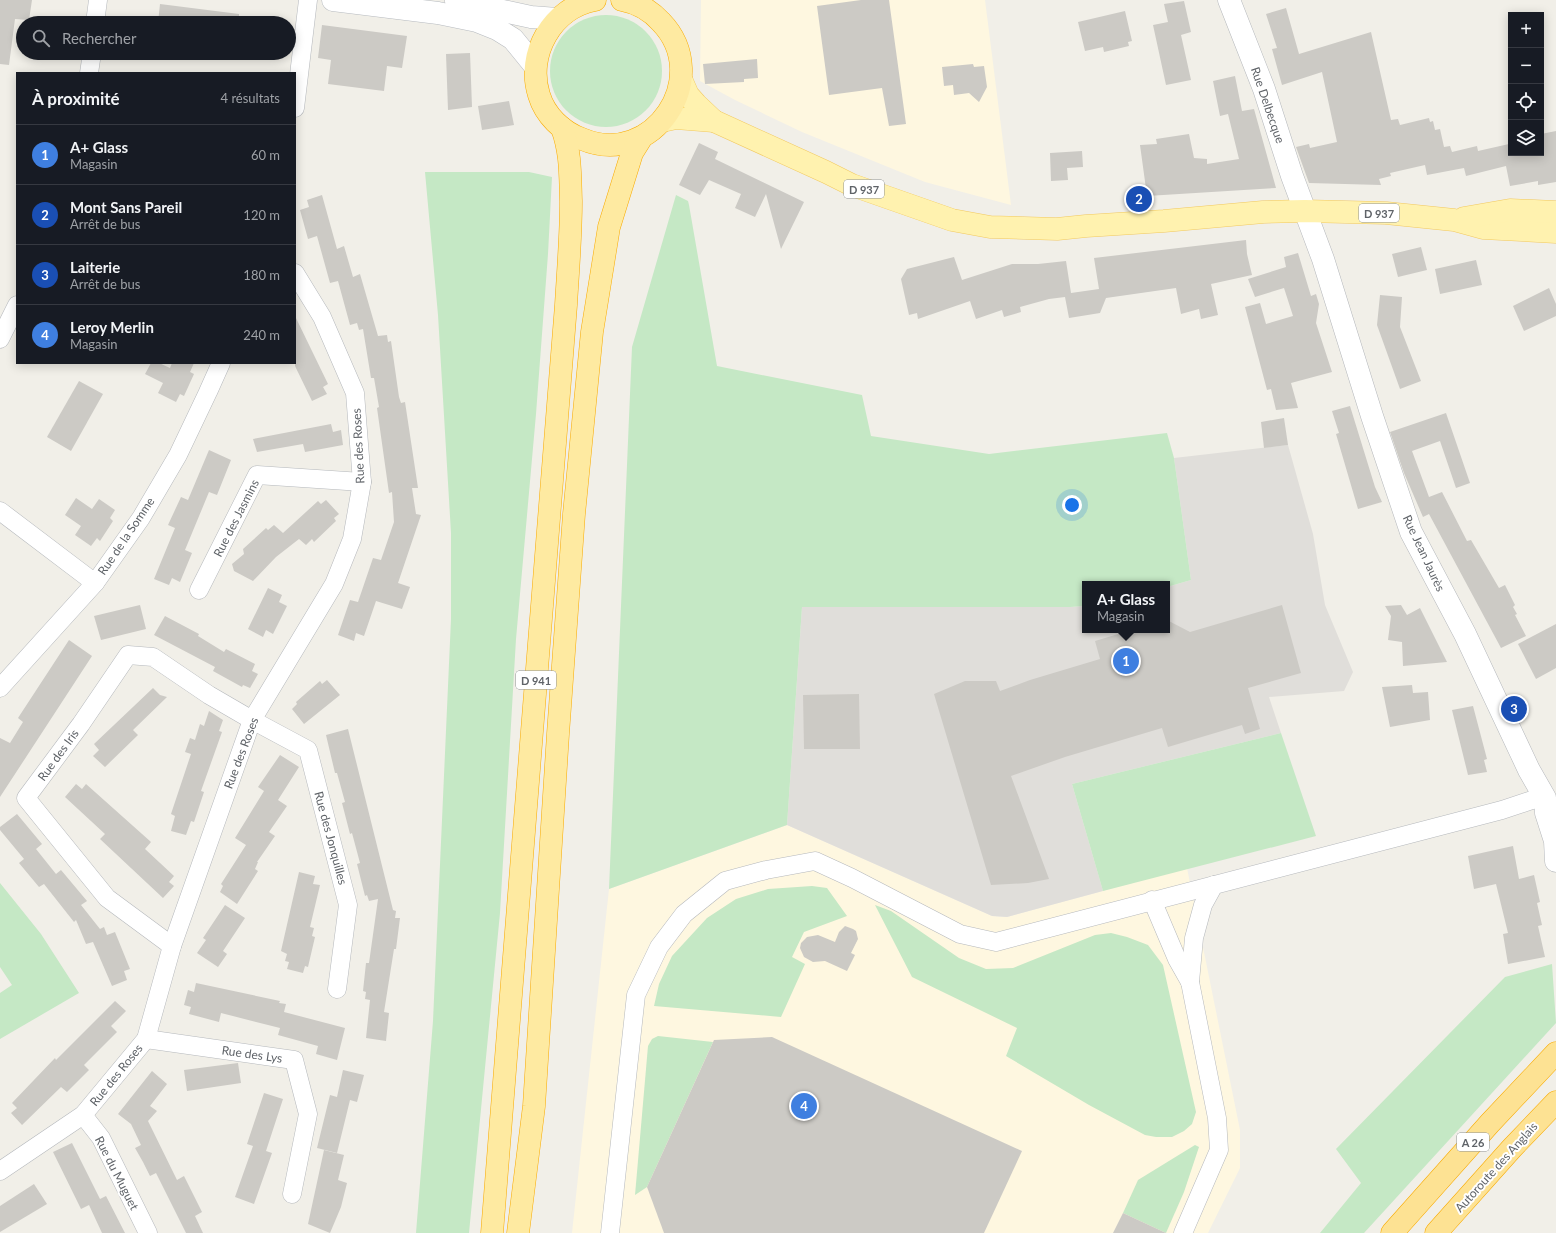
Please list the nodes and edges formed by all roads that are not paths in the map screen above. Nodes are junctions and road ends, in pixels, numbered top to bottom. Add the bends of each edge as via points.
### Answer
1 (98, 0) edge
2 (308, 0) edge
3 (333, 0) edge
4 (448, 0) edge
5 (622, 0) edge
6 (1229, 0) edge
7 (585, 2) edge
8 (653, 8) edge
9 (96, 16) edge
10 (557, 19) junction
11 (91, 60) edge
12 (536, 66) junction
13 (89, 72) edge
14 (681, 79) junction
15 (296, 100) edge
16 (662, 121) junction
17 (714, 121) junction
18 (562, 128) junction
19 (642, 137) junction
20 (1305, 211) junction
21 (1556, 212) edge
22 (1454, 220) junction
23 (1556, 232) edge
24 (296, 275) edge
25 (16, 307) edge
26 (0, 339) edge
27 (220, 364) edge
28 (362, 482) junction
29 (0, 511) edge
30 (95, 582) junction
31 (199, 590) dead end
32 (0, 688) edge
33 (252, 720) junction
34 (1545, 798) junction
35 (1556, 861) edge
36 (1214, 885) junction
37 (1152, 900) junction
38 (172, 946) junction
39 (1190, 982) junction
40 (337, 989) dead end
41 (146, 1039) junction
42 (1556, 1053) edge
43 (1556, 1102) edge
44 (83, 1115) junction
45 (0, 1171) edge
46 (292, 1194) dead end
47 (148, 1233) edge
48 (492, 1233) edge
49 (518, 1233) edge
50 (610, 1233) edge
51 (1183, 1233) edge
52 (1392, 1233) edge
53 (1436, 1233) edge

1 - 9 street
2 - 15 street
3 - 12 street via 438,13 477,21 513,39
4 - 10 street via 531,17
5 - 8 highway
6 - 20 street, Rue Delbecque via 1264,89
7 - 10 highway
8 - 14 highway via 676,44
10 - 12 highway via 541,43
11 - 13 street
12 - 18 highway via 536,80 542,103
14 - 16 highway via 675,102
14 - 17 main road, D 937 via 688,95
16 - 17 main road, D 937 via 676,118
16 - 19 highway
17 - 20 main road, D 937 via 852,185 952,220 990,227 1057,229 1263,212
18 - 19 highway via 573,136 601,145 615,145
18 - 48 highway, D 941 via 570,162 571,216 566,306
19 - 49 highway, D 941 via 632,153 609,227 592,332 572,538 534,1106
20 - 22 main road, D 937 via 1386,213
20 - 34 street, Rue Jean Jaurès via 1323,259 1411,532
21 - 22 main road, D 937 via 1510,210
22 - 23 main road, D 937 via 1483,228
24 - 28 street, Rue des Roses via 322,317 355,393
25 - 26 street
27 - 30 street, Rue de la Somme via 178,455 141,518
28 - 31 street, Rue des Jasmins via 257,475
28 - 33 street, Rue des Roses via 352,539 334,584
29 - 30 street
30 - 32 street, Rue de la Somme
33 - 38 street, Rue des Roses
33 - 38 street, Rue des Iris via 153,657 128,655 26,798 107,898
33 - 40 street, Rue des Jonquilles via 308,750 348,905
34 - 35 street, Rue Jean Jaurès via 1546,813 1555,841
34 - 36 street
36 - 37 street
36 - 39 street via 1203,905 1194,938
37 - 39 street via 1177,959
37 - 50 street via 996,942 960,934 815,861 725,881 684,914 659,947 636,995
38 - 41 street, Rue des Roses
39 - 51 street via 1217,1118 1219,1150
41 - 44 street, Rue des Roses
41 - 46 street, Rue des Lys via 294,1060 308,1114
42 - 52 highway, A 26
43 - 53 highway, Autoroute des Anglais / A 26
44 - 45 street, Rue des Roses
44 - 47 street, Rue du Muguet via 101,1138

